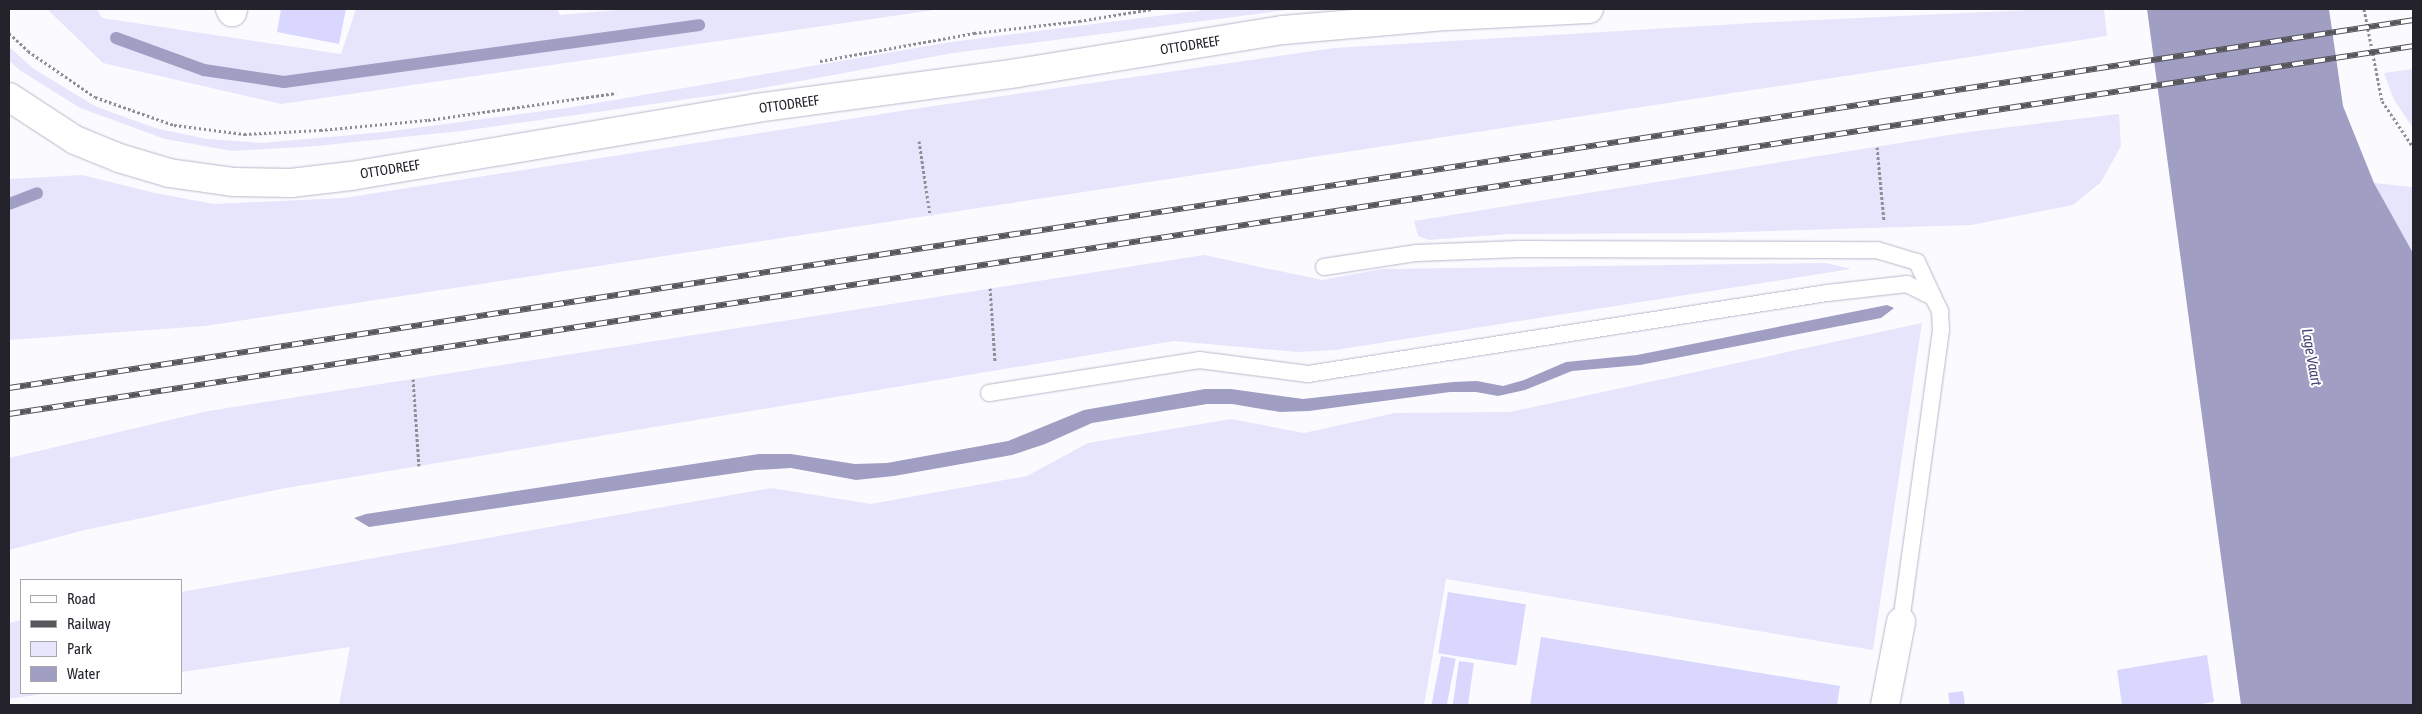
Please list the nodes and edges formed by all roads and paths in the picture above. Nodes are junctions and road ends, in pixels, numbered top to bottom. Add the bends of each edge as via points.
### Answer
1 (1152, 9) edge
2 (1589, 9) edge
3 (2364, 9) edge
4 (9, 33) edge
5 (812, 63) dead end
6 (621, 92) dead end
7 (9, 97) edge
8 (919, 141) dead end
9 (1877, 147) dead end
10 (2413, 147) edge
11 (930, 215) dead end
12 (1885, 227) dead end
13 (1324, 266) dead end
14 (990, 288) dead end
15 (1933, 297) junction
16 (995, 370) dead end
17 (412, 378) dead end
18 (989, 393) dead end
19 (419, 466) dead end
20 (1900, 622) joint
21 (1885, 705) edge

1 - 5 path via 974,33
2 - 7 street, OTTODREEF via 1447,16 1283,30 1017,73 756,108 291,183 234,182 169,173 119,158 75,140
3 - 10 path via 2382,102
4 - 6 path via 28,51 95,97 174,125 244,134 428,120
8 - 11 path
9 - 12 path
13 - 15 lane via 1417,253 1519,249 1877,250 1917,262
14 - 16 path
15 - 18 lane via 1907,284 1827,293 1308,374 1199,360
15 - 20 lane via 1940,311 1941,330
17 - 19 path
20 - 21 street

